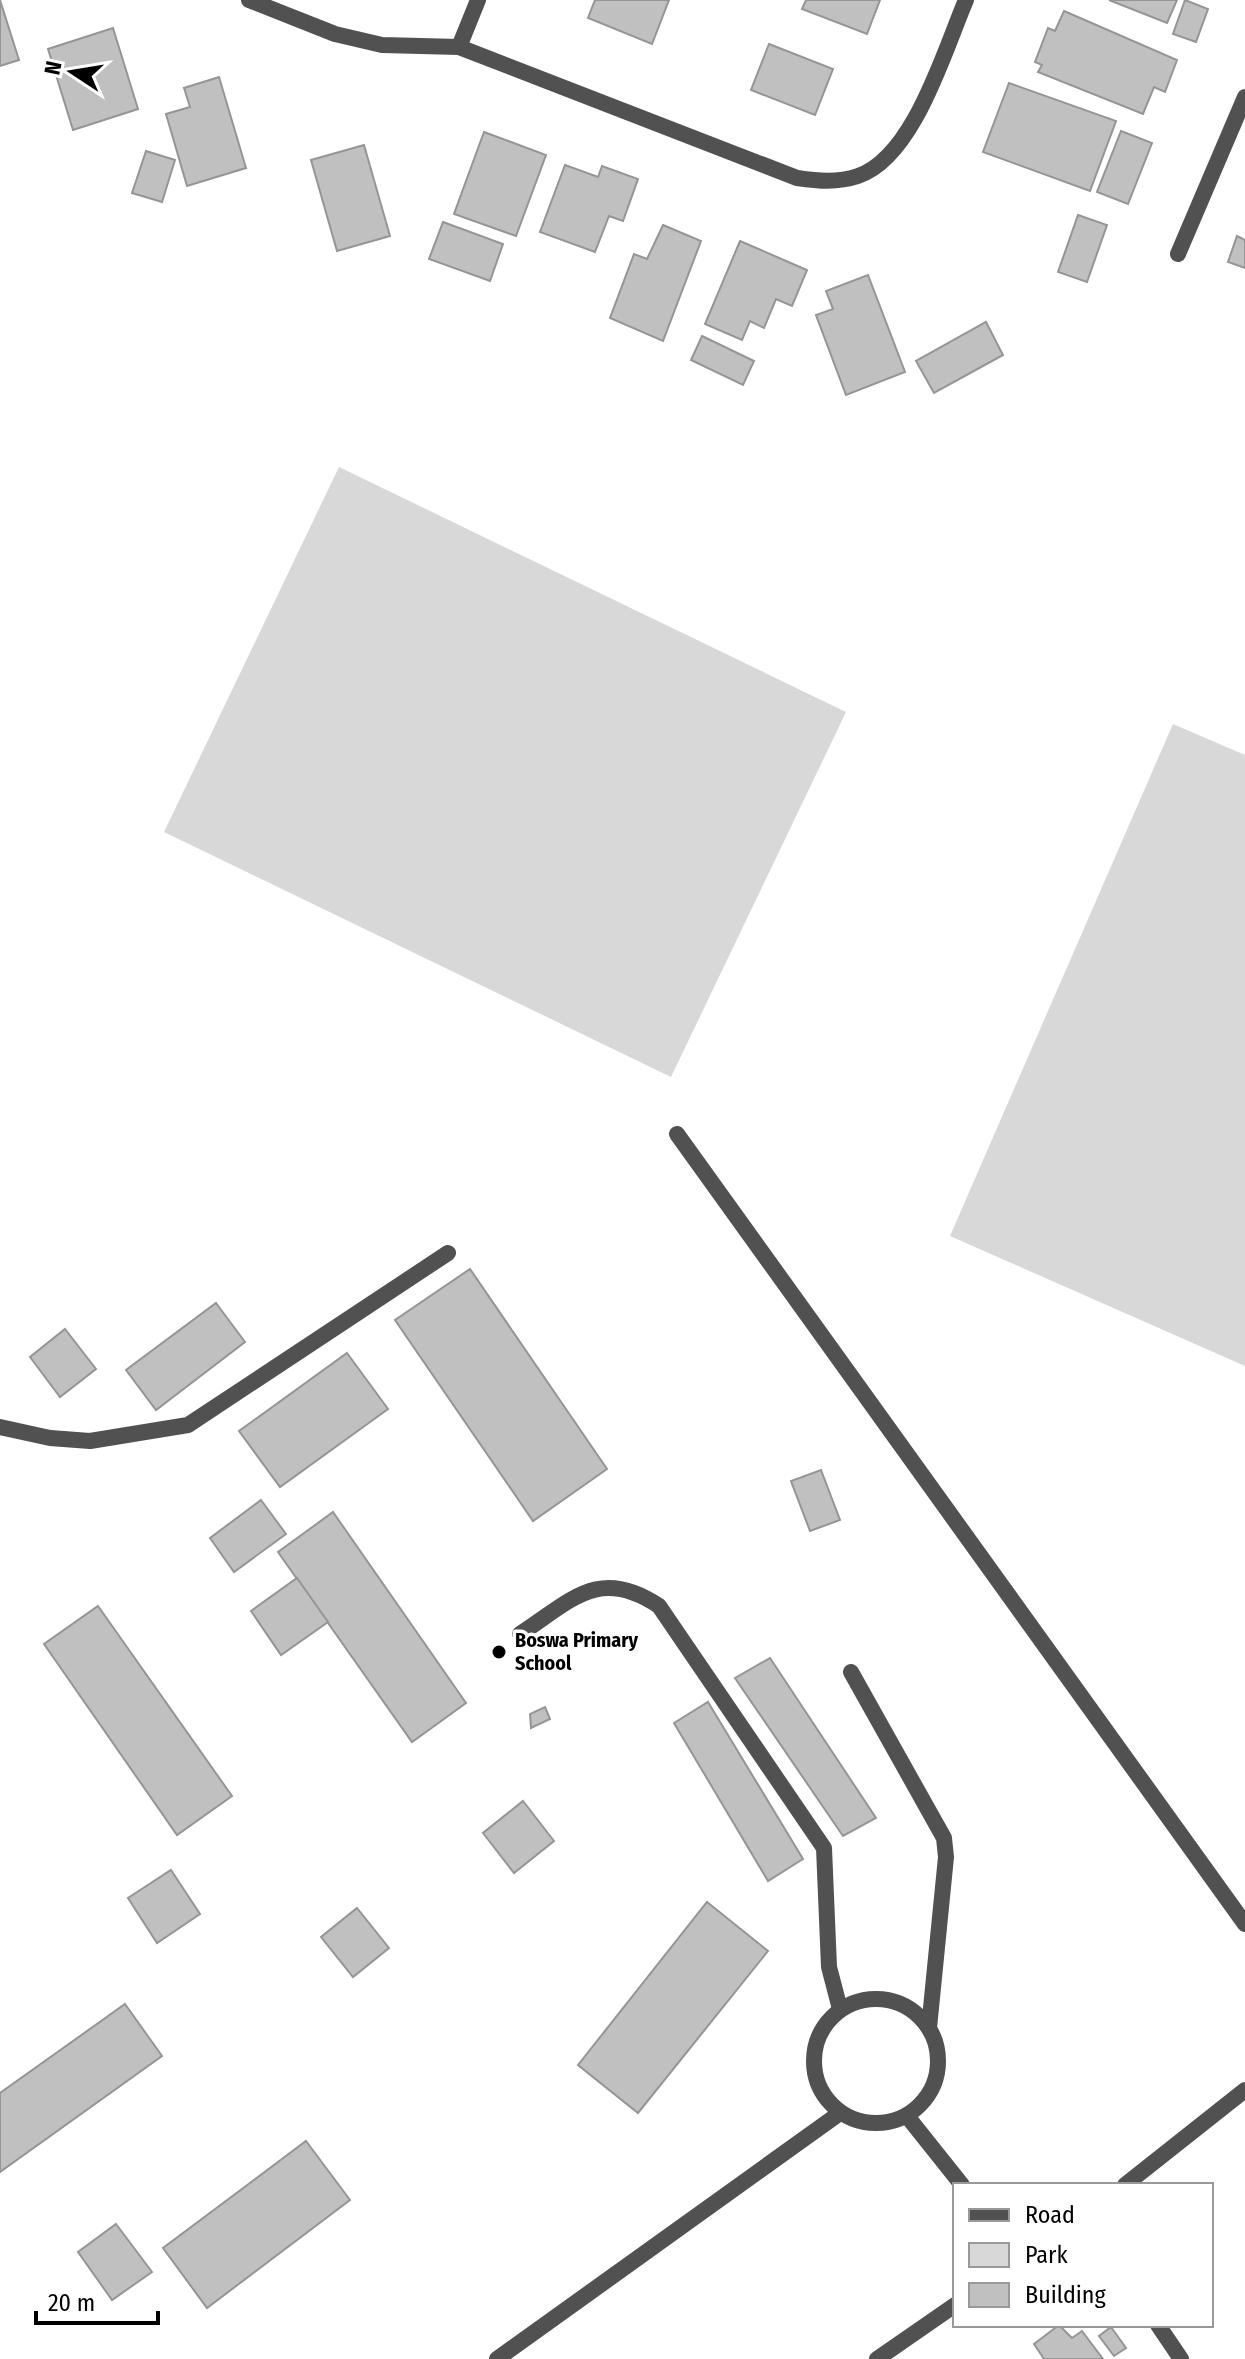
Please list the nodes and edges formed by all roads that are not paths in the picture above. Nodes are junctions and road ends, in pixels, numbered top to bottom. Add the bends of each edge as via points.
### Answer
1 (249, 0) edge
2 (478, 0) edge
3 (966, 0) edge
4 (459, 47) junction
5 (1245, 98) edge
6 (1178, 254) dead end
7 (677, 1134) dead end
8 (448, 1253) dead end
9 (0, 1427) edge
10 (520, 1634) dead end
11 (851, 1672) dead end
12 (1245, 1924) edge
13 (840, 2009) junction
14 (929, 2028) junction
15 (1245, 2090) edge
16 (840, 2113) junction
17 (907, 2116) junction
18 (960, 2183) edge
19 (1128, 2183) edge
20 (953, 2306) edge
21 (1159, 2327) edge
22 (497, 2359) edge
23 (877, 2359) edge
24 (1181, 2359) edge

1 - 4 street via 335,34 382,45
2 - 4 street
3 - 4 street via 908,133 884,161 860,176 827,182 797,178
5 - 6 street
7 - 12 street
8 - 9 street via 188,1425 90,1441
10 - 13 street via 590,1588 609,1585 636,1591 659,1606 824,1848 829,1967
11 - 14 street via 944,1838
13 - 14 street via 869,1999 898,2002
13 - 16 street via 821,2032 813,2061 825,2099
14 - 17 street via 938,2067 922,2104
15 - 19 street
16 - 17 street via 873,2124
16 - 22 street
17 - 18 street
20 - 23 street
21 - 24 street

